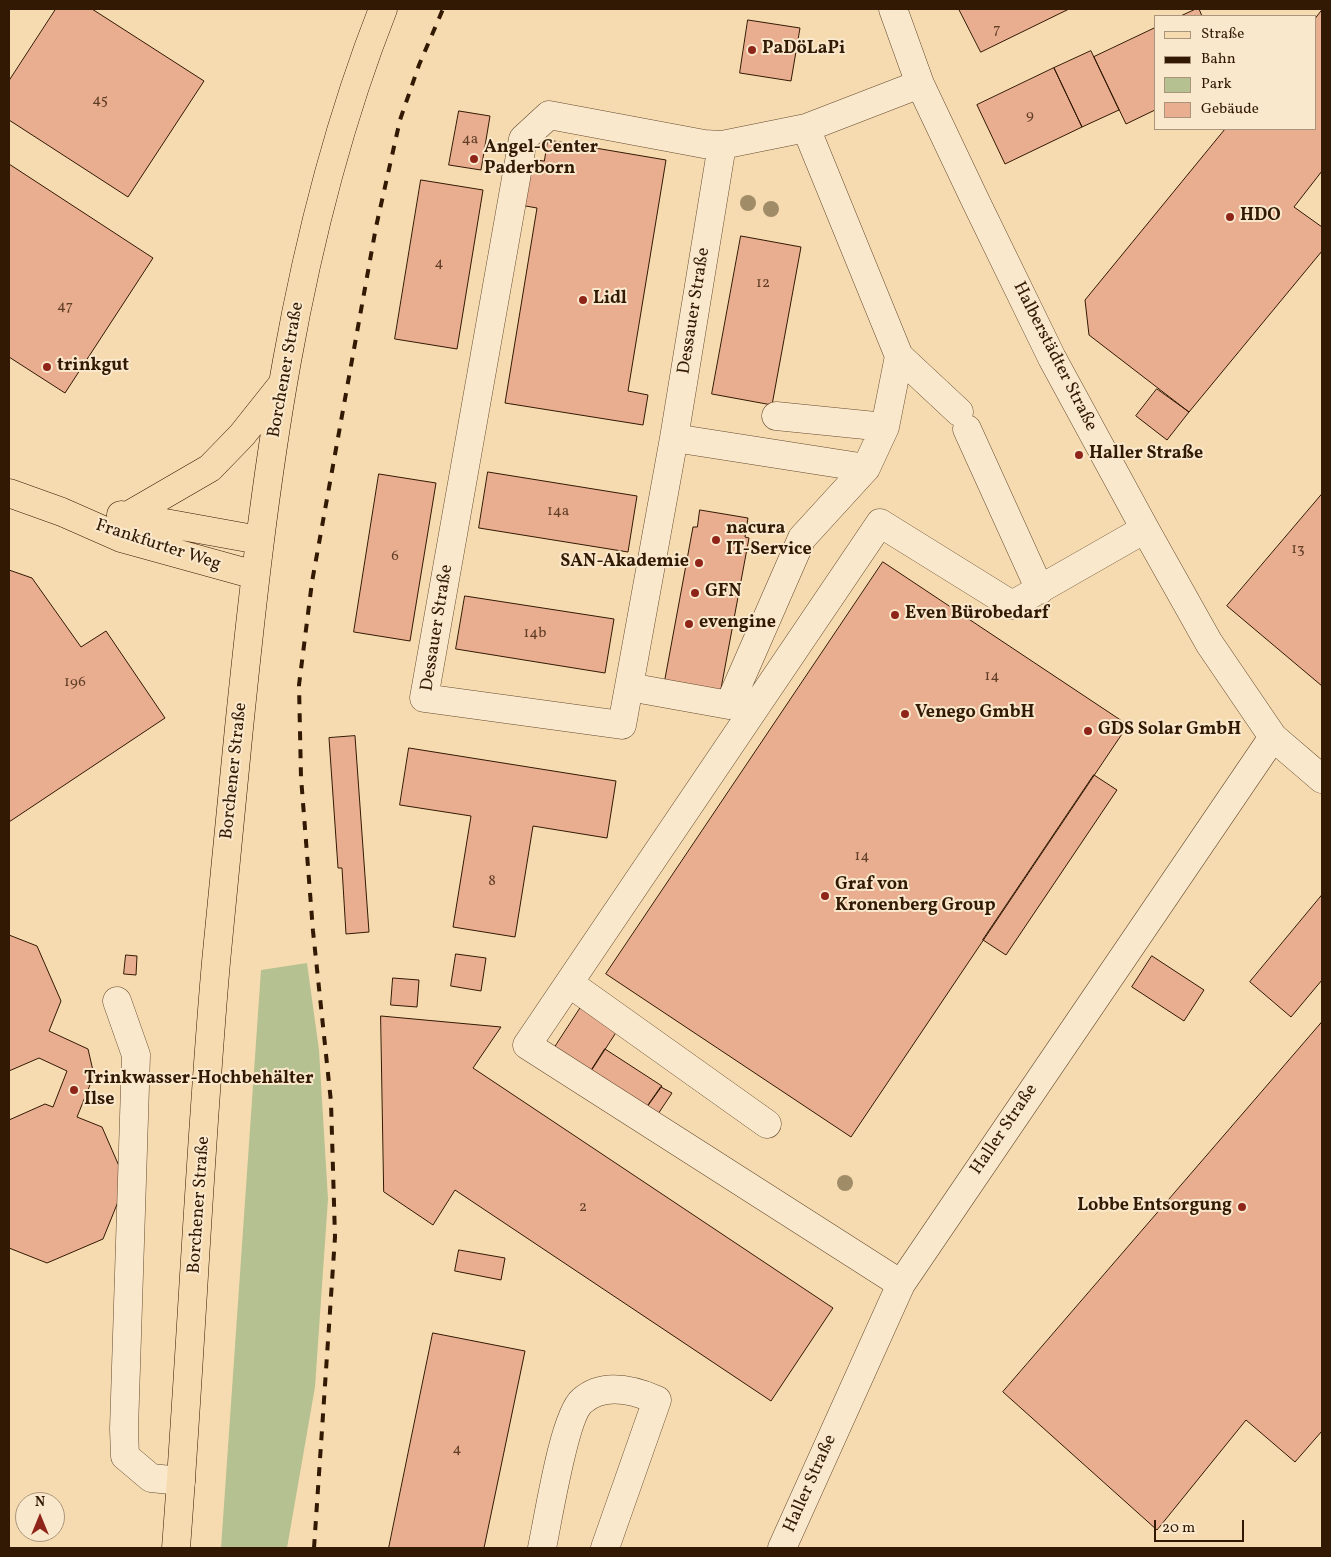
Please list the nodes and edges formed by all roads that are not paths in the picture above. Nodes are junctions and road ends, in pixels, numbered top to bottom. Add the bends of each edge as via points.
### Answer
1 (383, 9) edge
2 (893, 9) edge
3 (920, 84) junction
4 (806, 128) junction
5 (722, 144) junction
6 (899, 356) junction
7 (284, 383) junction
8 (776, 416) dead end
9 (886, 427) junction
10 (674, 438) junction
11 (866, 468) junction
12 (9, 493) edge
13 (62, 512) junction
14 (129, 515) junction
15 (1145, 530) junction
16 (259, 540) junction
17 (254, 575) junction
18 (1040, 590) junction
19 (629, 687) junction
20 (1273, 737) junction
21 (1322, 779) edge
22 (569, 983) junction
23 (117, 1001) dead end
24 (767, 1124) dead end
25 (901, 1284) junction
26 (181, 1481) junction
27 (176, 1548) edge
28 (542, 1548) edge
29 (605, 1548) edge
30 (782, 1548) edge

1 - 7 main road, Borchener Straße via 356,77 311,244
2 - 3 street, Halberstädter Straße
3 - 4 street, Dessauer Straße
3 - 15 street, Halberstädter Straße via 1052,358
4 - 5 street, Dessauer Straße
4 - 6 street
5 - 10 street, Dessauer Straße
5 - 19 street, Dessauer Straße via 704,144 549,115 522,140 424,698 622,726
6 - 9 street
6 - 18 street via 963,421
7 - 14 main road via 210,468
7 - 16 main road, Borchener Straße
8 - 9 street
9 - 11 street
10 - 11 street
10 - 19 street, Dessauer Straße
11 - 19 street via 802,538 729,705
12 - 13 main road, Frankfurter Weg
13 - 14 main road, Frankfurter Weg
13 - 17 main road, Frankfurter Weg via 121,538
14 - 16 main road, Frankfurter Weg
15 - 18 street
15 - 20 street, Halberstädter Straße via 1209,643
16 - 17 main road, Borchener Straße
17 - 26 main road, Borchener Straße via 216,964
18 - 22 street via 1012,605 880,524
20 - 21 street, Halberstädter Straße
20 - 25 street, Haller Straße
22 - 24 street
22 - 25 street via 527,1045
23 - 26 street via 136,1055 125,1456 151,1478
25 - 30 street, Haller Straße
26 - 27 main road, Borchener Straße
28 - 29 street via 568,1426 581,1402 601,1390 634,1390 658,1400

